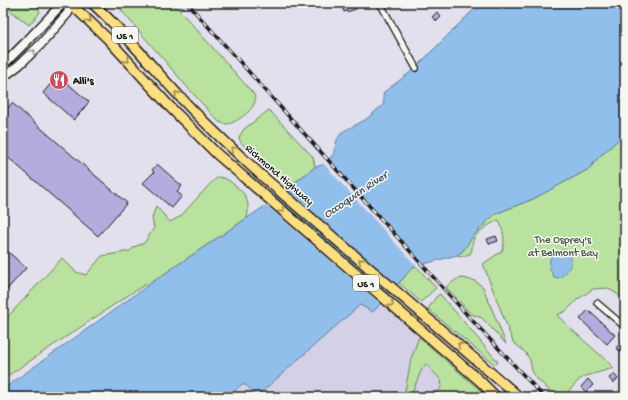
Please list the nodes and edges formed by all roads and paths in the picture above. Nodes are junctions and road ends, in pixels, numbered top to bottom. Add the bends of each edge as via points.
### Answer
1 (69, 3) edge
2 (92, 3) edge
3 (380, 3) edge
4 (3, 65) edge
5 (416, 68) dead end
6 (3, 77) edge
7 (597, 303) dead end
8 (625, 327) edge
9 (496, 397) edge
10 (520, 397) edge

1 - 4 main road via 60,6
6 -> 1 main road via 40,45 68,13
1 -> 9 main road, US 1 via 103,33 203,141
10 -> 2 main road, Richmond Highway / US 1 via 261,175 184,102 122,32
3 - 5 street
7 - 8 street

